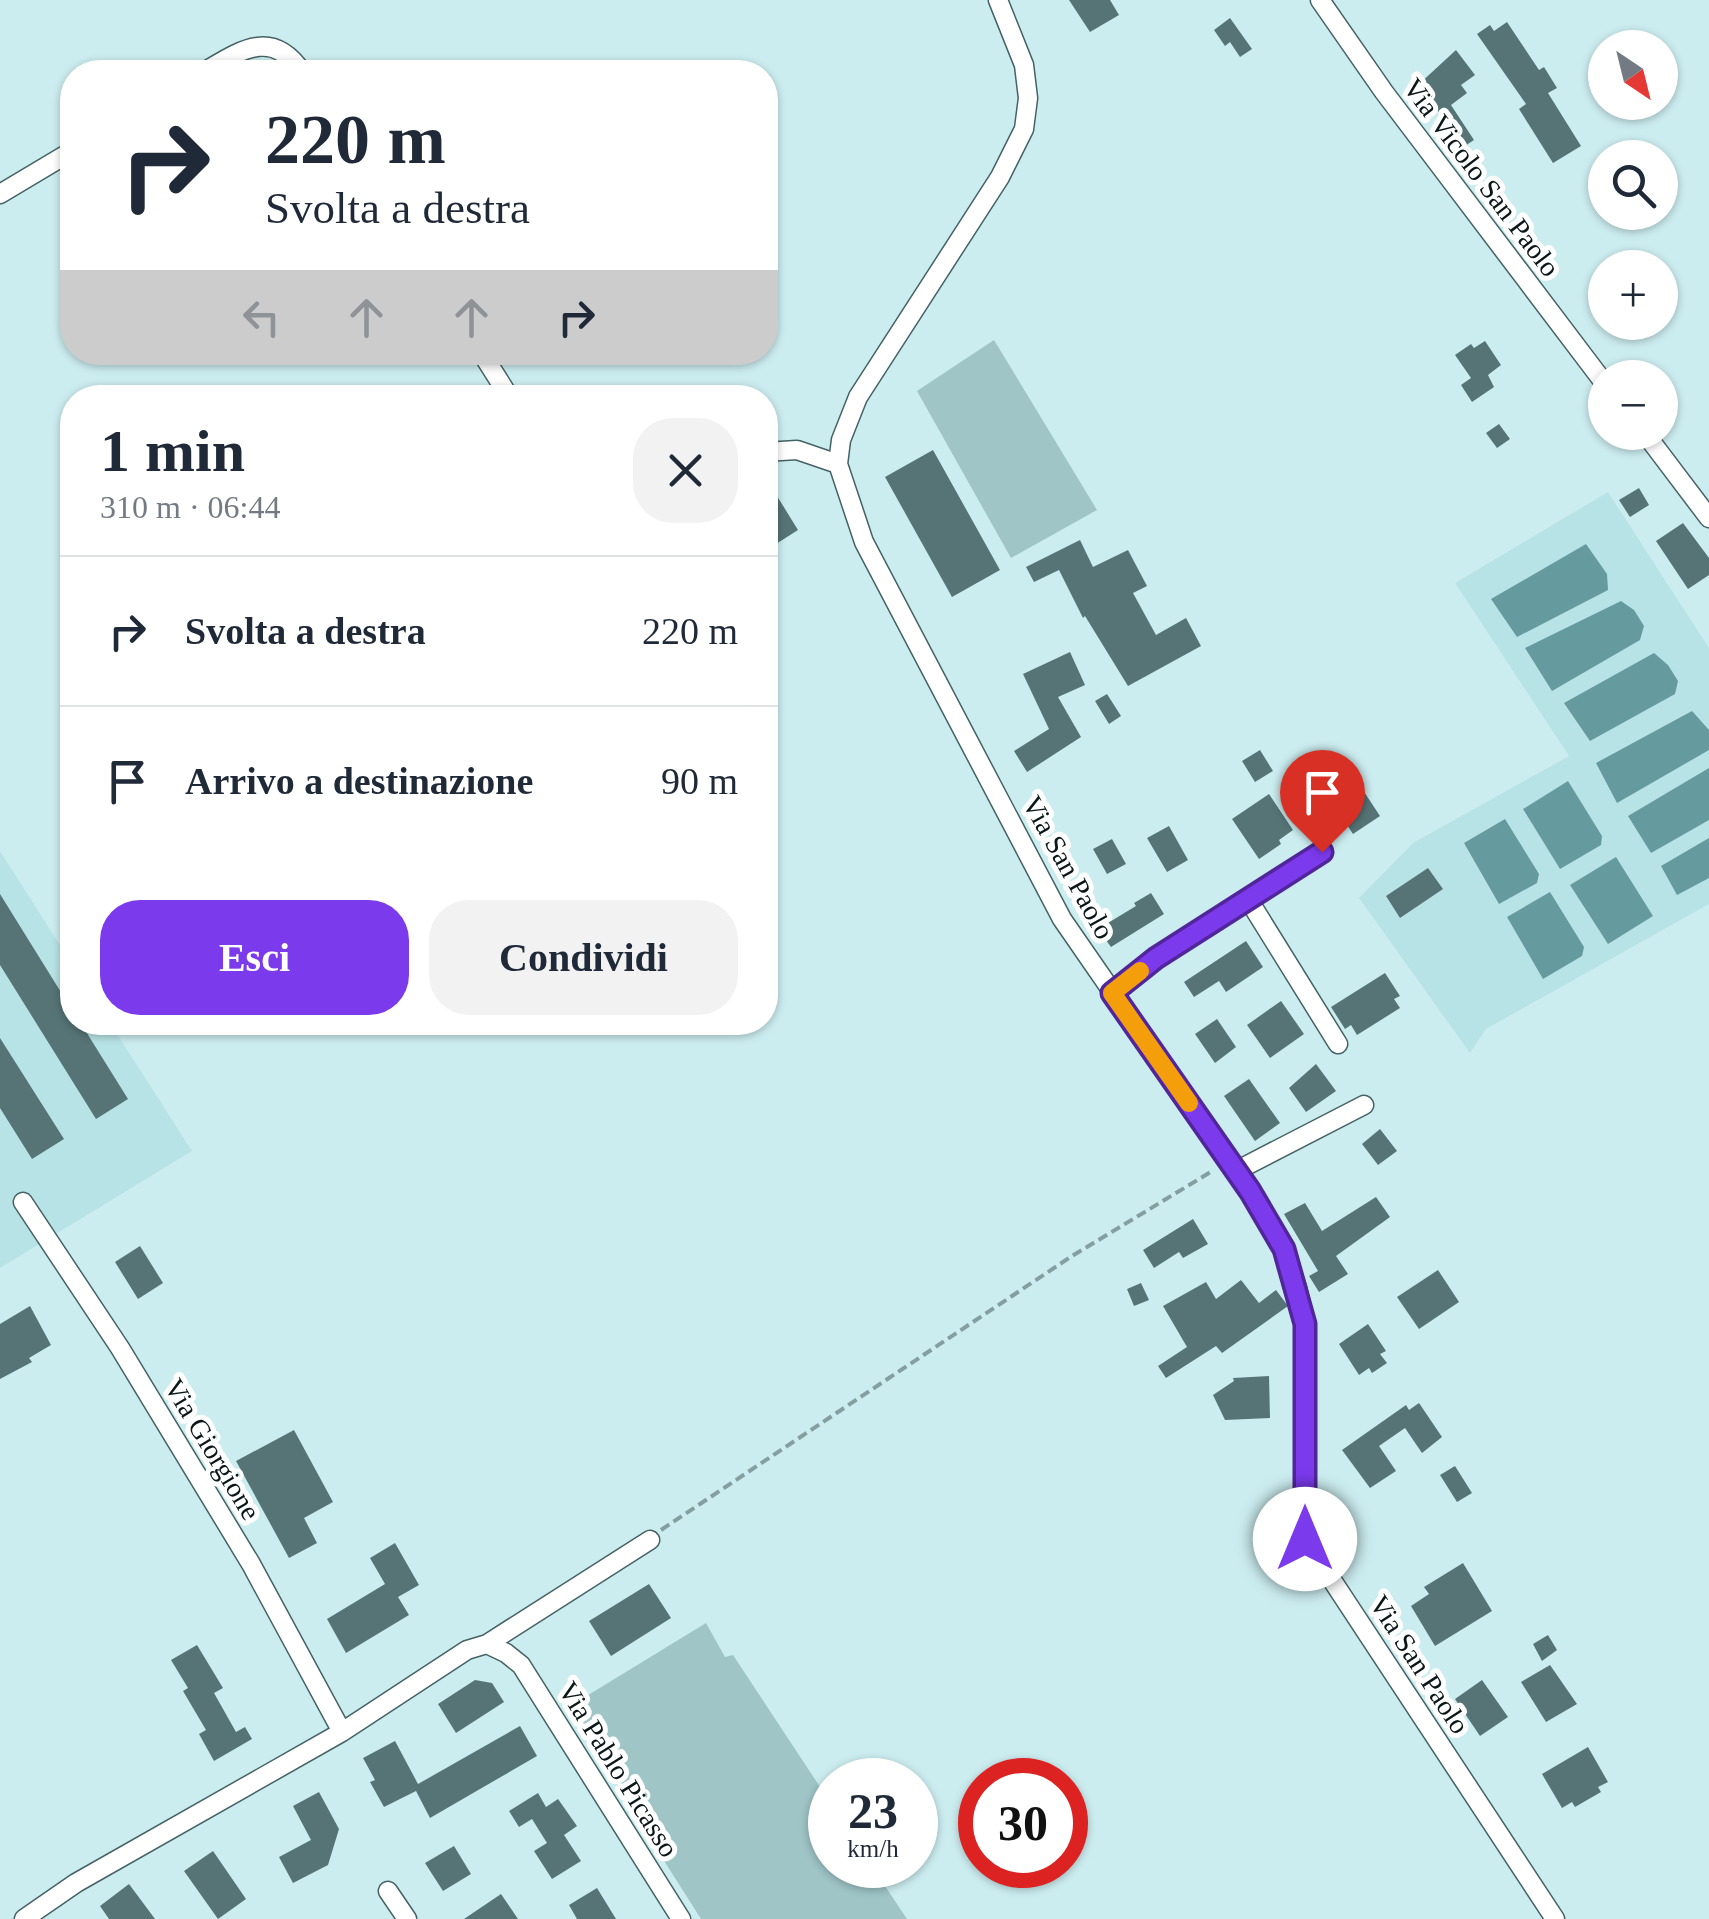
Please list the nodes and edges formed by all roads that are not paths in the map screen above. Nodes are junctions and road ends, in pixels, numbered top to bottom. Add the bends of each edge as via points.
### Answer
1 (998, 0) edge
2 (1320, 0) edge
3 (224, 60) edge
4 (293, 60) edge
5 (60, 158) edge
6 (0, 194) edge
7 (1588, 362) edge
8 (1658, 450) edge
9 (778, 451) edge
10 (838, 464) junction
11 (1709, 518) edge
12 (1322, 852) dead end
13 (1248, 899) junction
14 (1112, 993) junction
15 (1338, 1044) dead end
16 (1364, 1106) dead end
17 (1233, 1166) junction
18 (23, 1202) dead end
19 (650, 1540) road end
20 (487, 1644) junction
21 (342, 1732) junction
22 (388, 1890) dead end
23 (24, 1919) edge
24 (407, 1919) edge
25 (681, 1919) edge
26 (1555, 1919) edge

1 - 10 street via 1024,65 1024,130 858,397
2 - 7 street, Via Vicolo San Paolo
3 - 4 street via 263,47
5 - 6 street
8 - 11 street
9 - 10 street via 797,450
10 - 14 street, Via San Paolo via 864,542 1062,919
12 - 13 street
13 - 14 street
13 - 15 street
14 - 17 street, Via San Paolo
16 - 17 street
17 - 26 street, Via San Paolo via 1284,1249 1305,1324 1305,1539
18 - 21 street, Via Giorgione via 213,1502
19 - 20 street
20 - 21 street via 467,1650
20 - 25 street, Via Pablo Picasso via 521,1666
21 - 23 street
22 - 24 street

